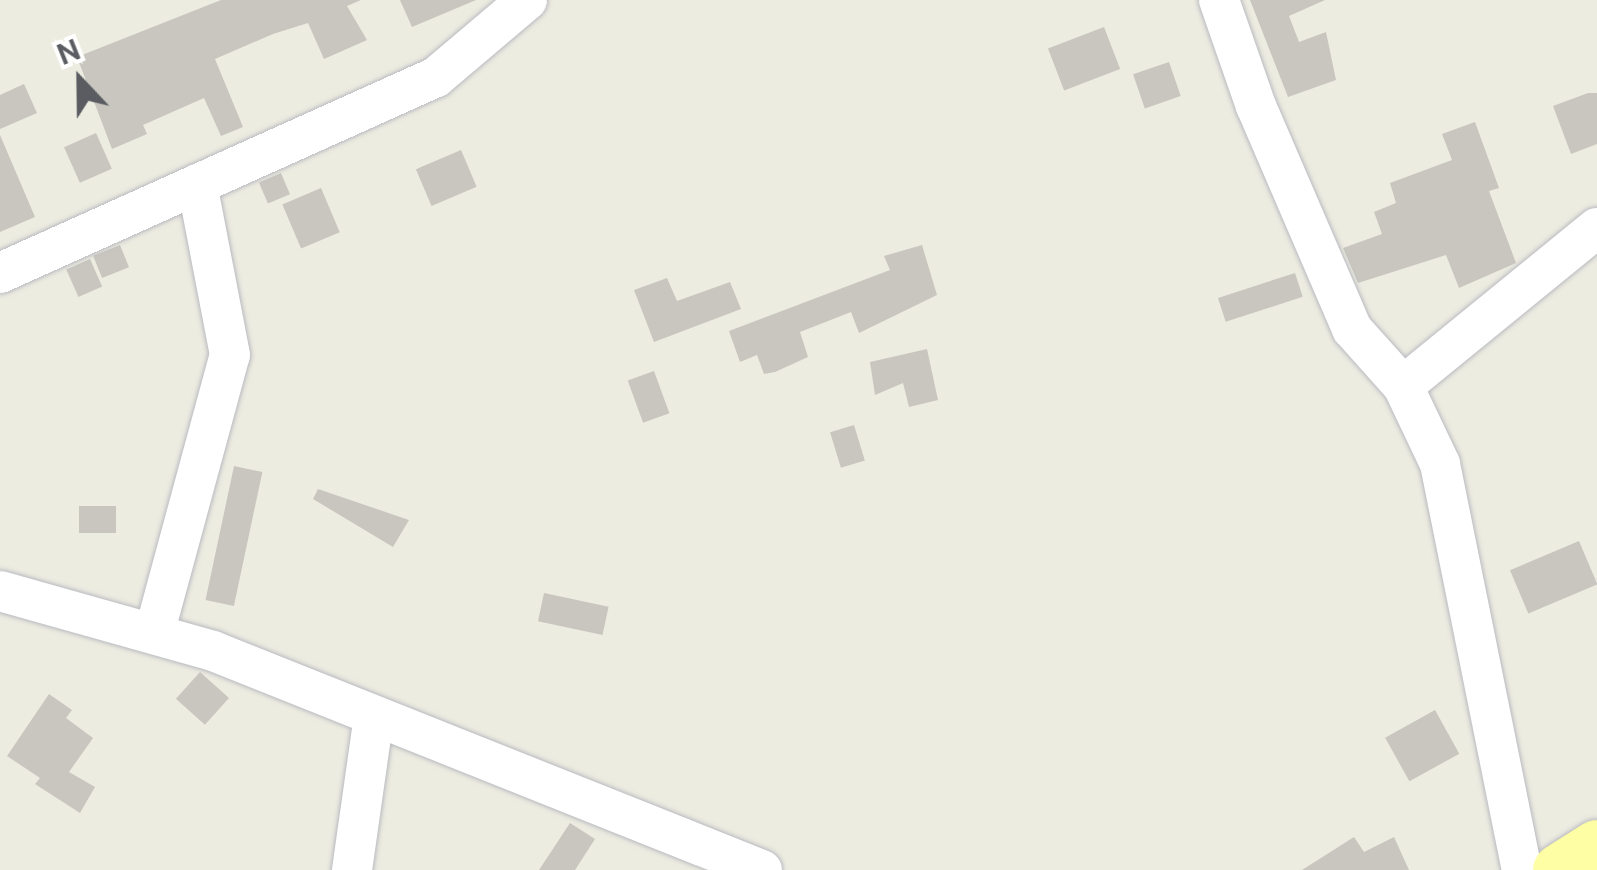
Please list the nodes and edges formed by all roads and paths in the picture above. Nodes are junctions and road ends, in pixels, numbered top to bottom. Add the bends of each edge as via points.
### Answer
1 (526, 0) edge
2 (1219, 0) edge
3 (197, 184) junction
4 (1597, 228) edge
5 (0, 273) edge
6 (1403, 386) junction
7 (0, 591) edge
8 (154, 634) junction
9 (374, 716) junction
10 (1597, 846) edge
11 (352, 870) edge
12 (762, 870) edge
13 (1522, 870) edge
14 (1559, 870) edge

1 - 3 street via 436,78
2 - 6 street via 1256,106 1352,329
3 - 5 street
3 - 8 street via 230,355
4 - 6 street
6 - 13 street via 1440,464
7 - 8 street
8 - 9 street
9 - 11 street
9 - 12 street
10 - 14 main road

